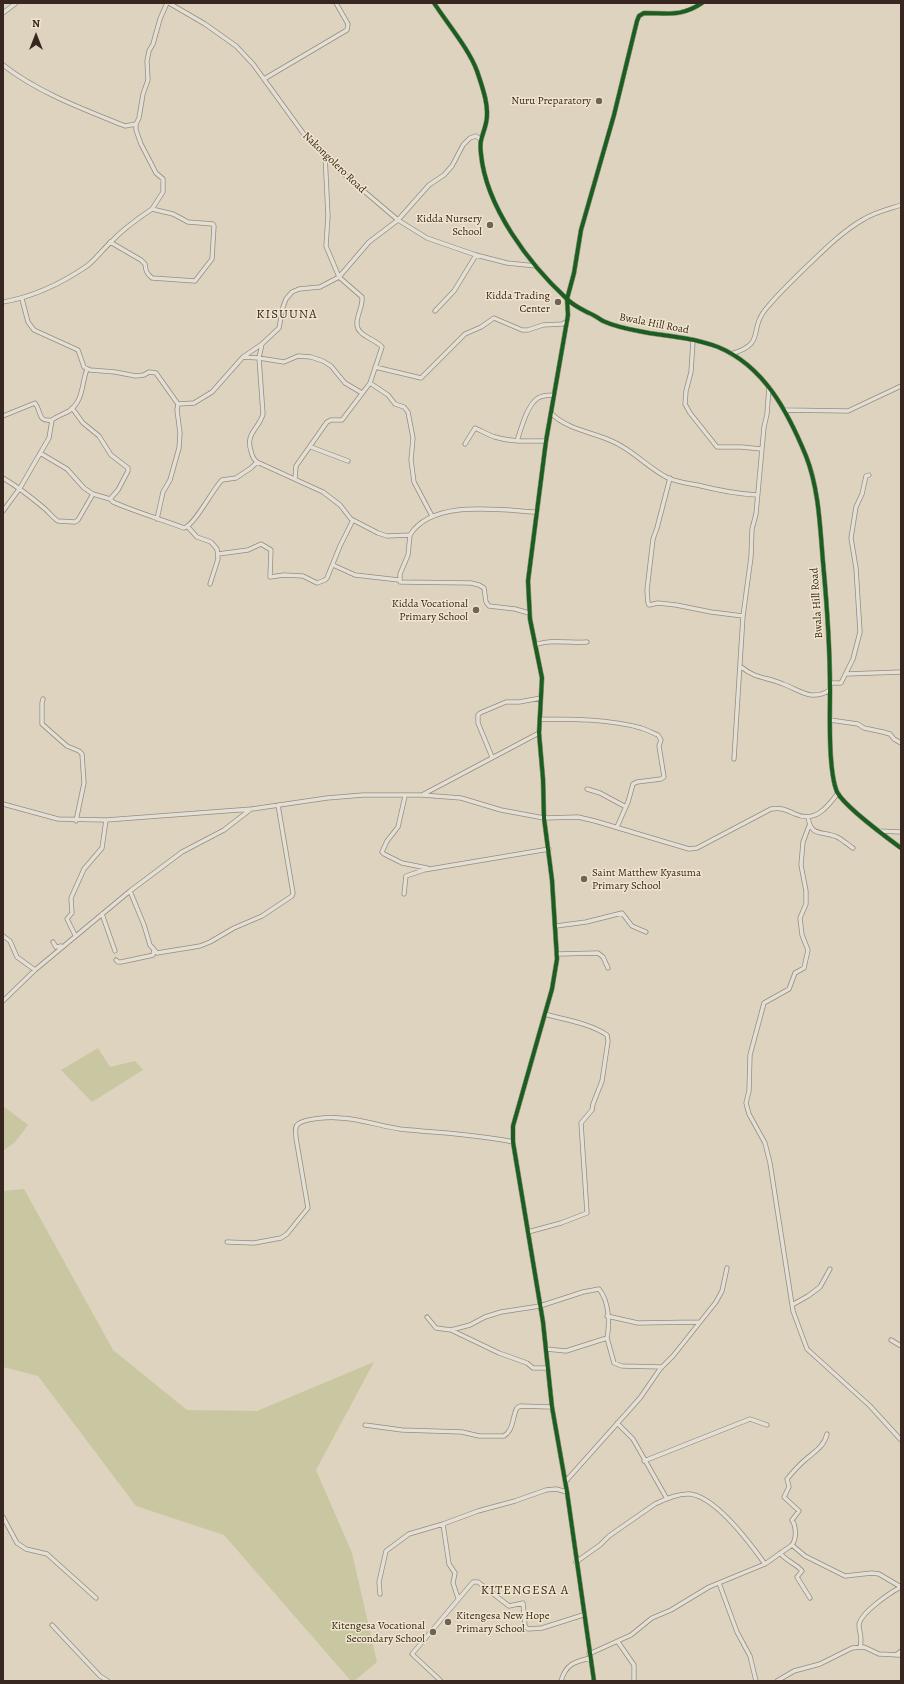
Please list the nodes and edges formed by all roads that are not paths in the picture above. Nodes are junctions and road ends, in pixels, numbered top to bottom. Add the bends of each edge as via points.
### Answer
1 (16, 3) edge
2 (168, 3) edge
3 (336, 3) edge
4 (434, 3) edge
5 (702, 3) edge
6 (3, 13) edge
7 (3, 65) edge
8 (264, 79) junction
9 (136, 124) junction
10 (480, 139) junction
11 (325, 154) junction
12 (901, 205) edge
13 (152, 209) junction
14 (398, 220) junction
15 (110, 242) junction
16 (476, 255) junction
17 (536, 266) junction
18 (339, 276) junction
19 (22, 298) junction
20 (567, 299) junction
21 (3, 302) edge
22 (435, 311) dead end
23 (566, 322) junction
24 (694, 341) junction
25 (262, 344) junction
26 (731, 354) junction
27 (243, 357) junction
28 (259, 358) junction
29 (375, 367) junction
30 (87, 369) junction
31 (370, 383) junction
32 (901, 386) edge
33 (769, 387) junction
34 (362, 393) junction
35 (554, 395) junction
36 (178, 404) junction
37 (72, 408) junction
38 (785, 410) junction
39 (551, 413) junction
40 (3, 416) edge
41 (52, 420) junction
42 (517, 441) junction
43 (546, 441) junction
44 (465, 444) dead end
45 (311, 447) junction
46 (762, 449) junction
47 (40, 453) junction
48 (348, 461) dead end
49 (256, 462) junction
50 (868, 475) dead end
51 (3, 478) edge
52 (670, 478) junction
53 (295, 479) junction
54 (20, 488) junction
55 (93, 494) junction
56 (757, 495) junction
57 (110, 499) junction
58 (3, 511) edge
59 (536, 512) junction
60 (432, 516) junction
61 (157, 519) junction
62 (353, 520) junction
63 (188, 527) junction
64 (410, 535) junction
65 (218, 554) junction
66 (333, 565) junction
67 (399, 580) junction
68 (210, 584) dead end
69 (529, 613) junction
70 (743, 616) junction
71 (587, 642) dead end
72 (535, 645) junction
73 (740, 666) junction
74 (901, 672) edge
75 (846, 674) junction
76 (830, 683) junction
77 (830, 690) junction
78 (541, 698) junction
79 (43, 699) dead end
80 (540, 719) junction
81 (830, 720) junction
82 (539, 733) junction
83 (901, 743) edge
84 (492, 757) junction
85 (734, 759) dead end
86 (587, 789) dead end
87 (838, 793) junction
88 (422, 795) junction
89 (405, 796) junction
90 (3, 804) edge
91 (278, 805) junction
92 (626, 807) junction
93 (252, 809) junction
94 (808, 817) junction
95 (544, 818) junction
96 (76, 820) junction
97 (106, 820) junction
98 (809, 826) junction
99 (617, 828) junction
100 (878, 830) junction
101 (901, 832) edge
102 (853, 848) dead end
103 (901, 848) edge
104 (549, 849) junction
105 (429, 869) junction
106 (130, 891) junction
107 (404, 894) dead end
108 (102, 914) junction
109 (556, 926) junction
110 (646, 932) dead end
111 (75, 935) junction
112 (3, 936) edge
113 (53, 942) dead end
114 (62, 946) junction
115 (154, 949) junction
116 (115, 951) dead end
117 (558, 954) junction
118 (116, 960) dead end
119 (608, 968) dead end
120 (35, 970) junction
121 (3, 1001) edge
122 (545, 1014) junction
123 (513, 1142) junction
124 (528, 1232) junction
125 (226, 1242) dead end
126 (727, 1268) dead end
127 (830, 1269) dead end
128 (792, 1305) junction
129 (540, 1306) junction
130 (607, 1316) junction
131 (427, 1317) dead end
132 (700, 1322) junction
133 (451, 1330) junction
134 (607, 1338) junction
135 (891, 1340) dead end
136 (901, 1346) edge
137 (546, 1349) junction
138 (662, 1367) junction
139 (548, 1368) junction
140 (552, 1407) junction
141 (616, 1423) junction
142 (767, 1425) dead end
143 (364, 1426) dead end
144 (827, 1434) dead end
145 (901, 1440) edge
146 (644, 1461) junction
147 (565, 1482) junction
148 (567, 1492) junction
149 (667, 1499) junction
150 (3, 1518) edge
151 (443, 1524) junction
152 (792, 1545) junction
153 (780, 1553) junction
154 (576, 1562) junction
155 (765, 1564) junction
156 (719, 1583) junction
157 (901, 1587) edge
158 (380, 1594) dead end
159 (96, 1598) dead end
160 (458, 1598) junction
161 (810, 1598) dead end
162 (583, 1615) junction
163 (52, 1624) dead end
164 (618, 1642) junction
165 (860, 1647) junction
166 (901, 1650) edge
167 (896, 1655) junction
168 (901, 1655) edge
169 (590, 1656) junction
170 (108, 1681) edge
171 (441, 1681) edge
172 (561, 1681) edge
173 (594, 1681) edge
174 (634, 1681) edge
175 (756, 1681) edge
176 (777, 1681) edge

1 - 6 street
2 - 8 street, Nakongolero Road via 205,24 236,46
2 - 9 street via 149,51 148,80
3 - 8 street via 348,24 347,30
4 - 10 street, Bwala Hill Road via 476,69 487,110 486,124
5 - 20 street via 681,13 644,13 636,21 614,115 586,210
7 - 9 street via 72,106 125,126
8 - 11 street, Nakongolero Road via 306,137
9 - 13 street via 141,144 156,173 162,179 163,192
10 - 14 street via 476,136 470,138 452,166 430,185
10 - 17 street, Bwala Hill Road via 483,172 500,213
11 - 14 street, Nakongolero Road via 339,170
11 - 18 street via 328,210 326,246
12 - 26 street via 864,218 832,243 764,311 758,320 752,344
13 - 15 street via 126,226
13 - 15 street via 173,214 188,222 213,224 212,259 197,280 152,278 147,274 145,264 141,260
14 - 16 street, Nakongolero Road via 427,238
14 - 18 street via 369,242
15 - 19 street via 88,265 40,292
16 - 17 street, Nakongolero Road via 507,263
16 - 22 street via 454,290
17 - 20 street, Bwala Hill Road
18 - 25 street via 320,287 292,292 286,299 278,328
18 - 29 street via 362,298 357,327 382,348
19 - 21 street
19 - 30 street via 28,322 34,330 78,350
20 - 23 street
20 - 24 street, Bwala Hill Road via 581,310 628,330
23 - 29 street via 522,330 494,318 465,334 421,378
23 - 35 street
24 - 26 street, Bwala Hill Road
24 - 46 street via 685,397 690,414 717,447
25 - 27 street
25 - 28 street
26 - 33 street, Bwala Hill Road via 755,371
27 - 28 street
27 - 36 street via 212,392 194,403
28 - 34 street via 284,362 298,356 311,356 331,366 345,383
28 - 49 street via 263,414 249,441
29 - 31 street
30 - 36 street via 136,376 156,372
30 - 37 street via 82,395
31 - 34 street
31 - 60 street via 388,395 395,404 407,409 413,438 411,460 414,482
32 - 38 street via 848,411
33 - 38 street, Bwala Hill Road
33 - 46 street via 768,414
34 - 45 street via 342,420 327,422
35 - 39 street
35 - 42 street via 536,399 527,411
36 - 61 street via 176,410 180,433 179,448 170,480 163,492
37 - 41 street
37 - 57 street via 83,423 99,436 111,455 128,468 118,490
38 - 76 street, Bwala Hill Road via 812,476 829,625
39 - 43 street
39 - 52 street via 565,424 615,442
40 - 41 street via 35,403 42,419
41 - 47 street via 51,434
42 - 43 street
42 - 44 street via 498,438 474,428
43 - 59 street
45 - 48 street
45 - 53 street via 296,466
46 - 56 street
47 - 54 street
47 - 55 street via 67,469
49 - 53 street
49 - 63 street via 236,478 222,480
50 - 75 street via 856,507 851,538 856,568 860,632 853,660
51 - 54 street
52 - 56 street via 739,494
52 - 70 street via 653,539 647,590 648,603
53 - 62 street via 323,492 340,505
54 - 55 street via 56,520 63,522 78,520
54 - 58 street
55 - 57 street
56 - 70 street
57 - 61 street via 133,511
59 - 60 street via 474,509
59 - 69 street via 528,581
60 - 64 street via 417,526
61 - 63 street
62 - 64 street via 387,536
62 - 66 street
63 - 65 street via 197,536 214,544 218,548
64 - 67 street via 408,554
65 - 66 street via 248,550 261,544 271,550 270,577 303,576 317,583 327,578
65 - 68 street
66 - 67 street via 355,575
67 - 69 street via 479,585 484,588 489,606 515,608
69 - 72 street
70 - 73 street
71 - 72 street via 548,641
72 - 78 street via 542,678
73 - 77 street via 750,674 784,684 799,692 820,695
73 - 85 street
74 - 75 street
75 - 76 street via 839,683
76 - 77 street, Bwala Hill Road
77 - 81 street, Bwala Hill Road
78 - 80 street
78 - 84 street via 506,702 478,715 478,723
79 - 96 street via 42,724 67,746 82,754 84,783
80 - 82 street
80 - 92 street via 577,719 613,723 641,728 658,735 661,740 659,746 664,777 633,784
81 - 83 street via 858,724 864,728 890,734
81 - 87 street, Bwala Hill Road via 832,766
82 - 84 street
82 - 95 street
84 - 88 street
86 - 92 street
87 - 94 street via 823,811
87 - 100 street
88 - 89 street
88 - 95 street via 461,798 501,810
89 - 91 street via 363,795
89 - 105 street via 398,827 382,852 402,863
90 - 96 street via 58,819
91 - 93 street
91 - 115 street via 292,896 262,916 200,946 159,954
92 - 99 street
93 - 97 street
93 - 106 street via 224,830 182,852
94 - 98 street
94 - 99 street via 782,808 771,809 697,848 689,849
95 - 99 street via 578,817
95 - 104 street
96 - 97 street
97 - 111 street via 102,848 84,870 71,898 72,913 67,919
98 - 102 street via 814,831 838,837
98 - 128 street via 803,842 801,865 806,904 800,918 808,950 804,968 795,973 789,989 764,1003 750,1055 746,1103 767,1150
100 - 101 street
100 - 103 street
104 - 105 street
104 - 109 street
105 - 107 street via 406,876
106 - 108 street
106 - 115 street via 150,945
108 - 111 street
108 - 116 street
109 - 110 street via 622,913 632,926
109 - 117 street
111 - 114 street
112 - 120 street via 10,941 17,958
113 - 114 street via 56,947
114 - 120 street
115 - 118 street via 154,953 149,956 121,962
117 - 119 street via 598,953
117 - 122 street
120 - 121 street
122 - 123 street via 513,1126
122 - 124 street via 585,1025 607,1035 608,1041 602,1081 592,1110 581,1123 586,1213
123 - 124 street
123 - 125 street via 400,1129 340,1118 301,1122 295,1127 308,1208 281,1238 254,1243
124 - 129 street
126 - 132 street via 722,1291
127 - 128 street via 820,1287
128 - 145 street via 807,1349 870,1406
129 - 130 street via 599,1289 604,1295
129 - 133 street via 501,1312
129 - 137 street
130 - 132 street via 638,1323
130 - 134 street
131 - 133 street via 436,1328
132 - 138 street
133 - 139 street via 527,1363 533,1368
134 - 137 street via 566,1351
134 - 138 street via 614,1363 622,1366
135 - 136 street
137 - 139 street
138 - 141 street via 640,1398
139 - 140 street
140 - 143 street via 520,1406 517,1408 513,1424 504,1436
140 - 147 street
141 - 146 street via 633,1439
141 - 147 street
142 - 146 street via 750,1419
144 - 152 street via 826,1441 818,1450 800,1464 787,1479 789,1487 784,1497 799,1511 792,1520 795,1525 795,1541
146 - 149 street
147 - 148 street
148 - 151 street via 546,1490
148 - 154 street
149 - 154 street via 655,1504
149 - 155 street via 690,1494 709,1500 747,1538
150 - 159 street via 18,1543 26,1549 47,1554
151 - 158 street via 409,1534 386,1551 379,1582
151 - 160 street via 449,1564 455,1573 453,1583
152 - 153 street
152 - 157 street via 805,1556 845,1576 879,1574
153 - 155 street
153 - 161 street via 785,1560 800,1568 802,1571 797,1577
154 - 162 street
155 - 156 street
156 - 164 street via 652,1618
156 - 175 street via 737,1632 750,1656
157 - 165 street via 863,1614 859,1625 862,1639
160 - 162 street via 470,1583 478,1582 508,1606 523,1603 525,1626 528,1629 542,1628
160 - 171 street via 412,1654
162 - 169 street
163 - 170 street via 100,1676
164 - 169 street
164 - 174 street via 634,1665
165 - 167 street via 879,1654
165 - 176 street via 849,1649 820,1664 794,1670
166 - 167 street
167 - 168 street
169 - 172 street via 566,1669
169 - 173 street

